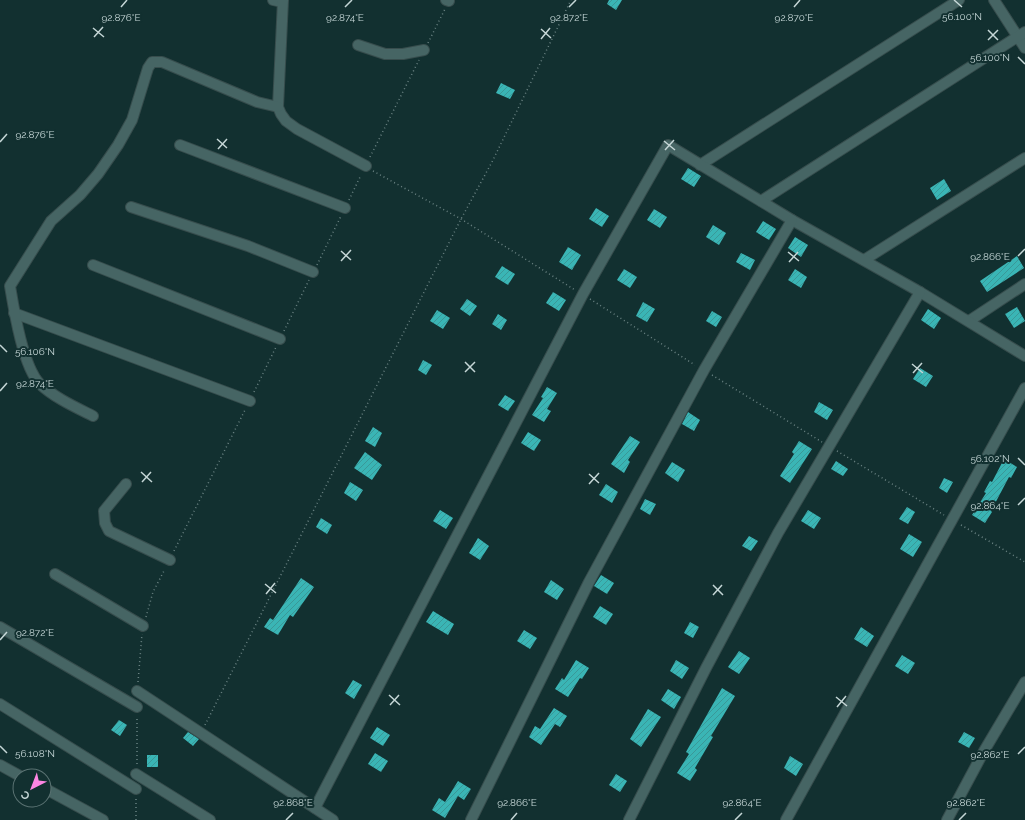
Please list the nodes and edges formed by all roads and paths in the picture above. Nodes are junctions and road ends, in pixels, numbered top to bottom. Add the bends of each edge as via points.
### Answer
1 (570, 0) edge
2 (959, 0) edge
3 (994, 0) edge
4 (279, 1) edge
5 (447, 1) edge
6 (1021, 34) edge
7 (358, 45) dead end
8 (1025, 48) edge
9 (424, 50) junction
10 (278, 107) junction
11 (180, 145) dead end
12 (1025, 158) edge
13 (700, 164) junction
14 (366, 166) junction
15 (761, 201) junction
16 (131, 207) dead end
17 (345, 208) junction
18 (461, 219) junction
19 (792, 220) junction
20 (864, 260) junction
21 (93, 265) dead end
22 (313, 272) junction
23 (1025, 284) edge
24 (920, 292) junction
25 (583, 294) junction
26 (14, 313) junction
27 (969, 321) junction
28 (280, 339) junction
29 (1025, 356) edge
30 (704, 370) junction
31 (1025, 388) edge
32 (250, 401) junction
33 (92, 416) dead end
34 (829, 446) junction
35 (126, 484) dead end
36 (952, 519) junction
37 (170, 560) junction
38 (1025, 562) edge
39 (55, 574) dead end
40 (143, 626) junction
41 (0, 627) edge
42 (1025, 682) edge
43 (137, 691) joint
44 (0, 704) edge
45 (137, 707) joint
46 (201, 732) junction
47 (0, 765) edge
48 (12, 772) edge
49 (136, 774) joint
50 (136, 789) joint
51 (52, 792) edge
52 (314, 808) junction
53 (103, 820) edge
54 (136, 820) edge
55 (210, 820) edge
56 (333, 820) edge
57 (471, 820) edge
58 (629, 820) edge
59 (786, 820) edge
60 (947, 820) edge

1 - 18 path via 492,162
2 - 13 street
3 - 6 street
4 - 10 street
5 - 9 path
6 - 8 street
6 - 15 street
7 - 9 street via 385,54
9 - 14 path
10 - 14 street via 286,121 297,129
10 - 26 street via 257,102 162,62 152,62 132,120 118,145 80,195 51,221 10,286
11 - 17 street
12 - 20 street
13 - 15 street
13 - 25 street via 668,145
14 - 17 path
14 - 18 path
15 - 19 street
16 - 22 street via 248,246
17 - 22 path
18 - 25 path
18 - 46 path
19 - 20 street
19 - 30 street
20 - 24 street
21 - 28 street
22 - 28 path
23 - 27 street
24 - 27 street
24 - 34 street
25 - 30 path
25 - 52 street
26 - 32 street
26 - 33 street via 29,368 40,384 62,400
27 - 29 street
28 - 32 path
30 - 34 path
30 - 57 street via 589,582
31 - 36 street
32 - 37 path
34 - 36 path
34 - 58 street via 778,533
35 - 37 street via 104,511 109,531
36 - 38 path
36 - 59 street
37 - 40 path via 153,592
39 - 40 street
40 - 43 path
41 - 45 street
42 - 60 street
43 - 46 street
44 - 50 street
45 - 49 path
46 - 52 street
47 - 48 street
49 - 55 street
50 - 54 path
51 - 53 street
52 - 56 street

